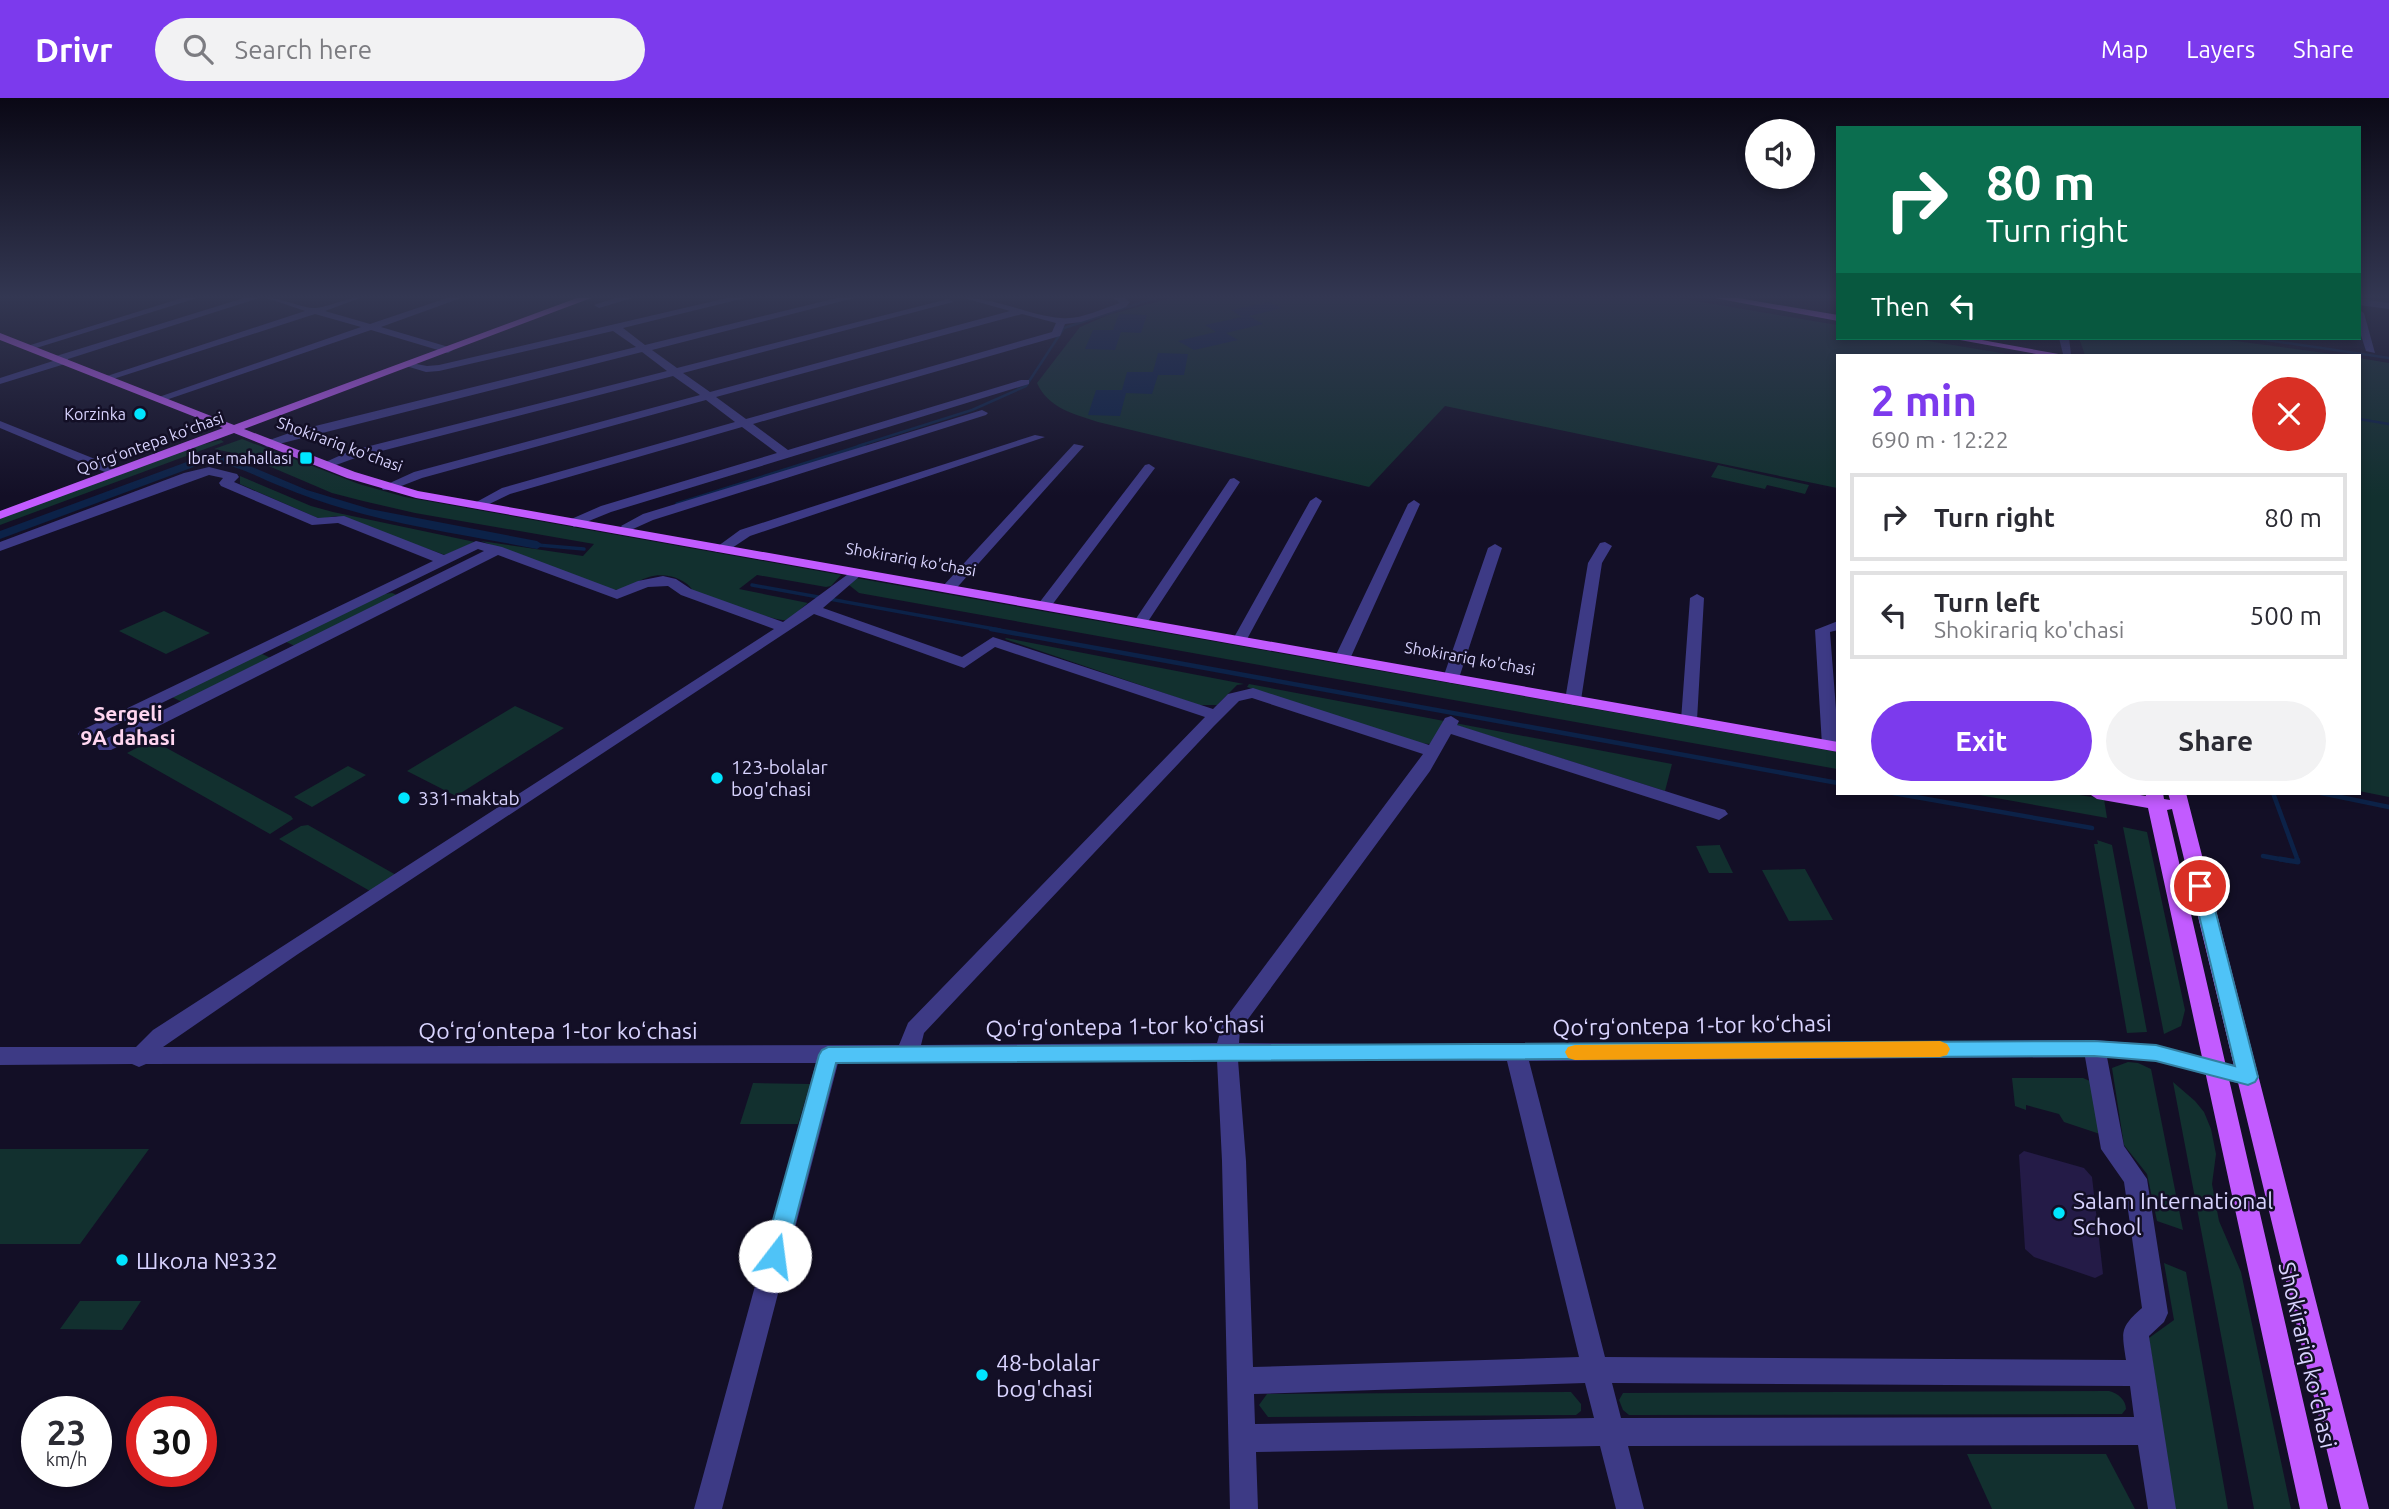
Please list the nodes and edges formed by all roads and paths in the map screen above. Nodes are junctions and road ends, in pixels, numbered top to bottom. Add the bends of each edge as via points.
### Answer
1 (48, 364) edge
2 (75, 364) edge
3 (152, 364) edge
4 (264, 364) edge
5 (405, 364) edge
6 (410, 364) joint
7 (457, 364) edge
8 (585, 364) edge
9 (665, 364) edge
10 (703, 364) edge
11 (830, 364) edge
12 (953, 364) edge
13 (675, 371) junction
14 (111, 377) junction
15 (0, 381) edge
16 (1025, 383) dead end
17 (709, 397) junction
18 (163, 398) junction
19 (982, 413) dead end
20 (0, 424) edge
21 (746, 424) junction
22 (236, 427) junction
23 (1039, 437) dead end
24 (272, 442) junction
25 (1078, 446) dead end
26 (787, 455) junction
27 (329, 463) junction
28 (1149, 468) dead end
29 (113, 471) junction
30 (1234, 482) dead end
31 (392, 485) junction
32 (1316, 501) dead end
33 (480, 503) junction
34 (1415, 504) dead end
35 (2, 511) edge
36 (579, 521) junction
37 (628, 526) junction
38 (724, 546) junction
39 (1605, 546) dead end
40 (0, 547) edge
41 (1495, 548) dead end
42 (497, 550) junction
43 (444, 560) junction
44 (855, 573) junction
45 (951, 586) junction
46 (1697, 598) dead end
47 (822, 602) junction
48 (1046, 603) junction
49 (1142, 620) junction
50 (1836, 626) edge
51 (785, 628) junction
52 (1241, 637) junction
53 (1344, 655) junction
54 (1452, 674) junction
55 (1574, 696) junction
56 (1216, 715) junction
57 (1690, 716) junction
58 (86, 734) dead end
59 (1834, 741) edge
60 (105, 746) dead end
61 (1433, 752) junction
62 (2135, 795) edge
63 (2155, 796) edge
64 (2179, 799) edge
65 (1719, 814) dead end
66 (2094, 1048) junction
67 (1227, 1051) junction
68 (1516, 1053) junction
69 (828, 1055) junction
70 (907, 1055) junction
71 (0, 1056) edge
72 (139, 1058) junction
73 (2216, 1068) junction
74 (2248, 1077) junction
75 (1595, 1370) junction
76 (2143, 1374) junction
77 (1240, 1381) junction
78 (1610, 1432) junction
79 (2151, 1432) junction
80 (1241, 1438) junction
81 (708, 1509) edge
82 (1244, 1509) edge
83 (1630, 1509) edge
84 (2162, 1509) edge
85 (2314, 1509) edge
86 (2355, 1509) edge

1 - 15 street
2 - 14 main road, Shokirariq ko'chasi
3 - 14 street
4 - 18 street
5 - 22 main road, Qoʻrgʻontepa koʻchasi
6 - 7 street via 426,369
6 - 22 main road, Qoʻrgʻontepa koʻchasi
8 - 24 street
9 - 13 street
10 - 13 street
11 - 17 street
12 - 21 street
13 - 17 street
13 - 27 street
14 - 18 main road, Shokirariq ko'chasi
16 - 26 street
17 - 21 street
17 - 31 street
18 - 22 main road, Shokirariq ko'chasi
19 - 37 street
20 - 29 street
21 - 26 street
21 - 33 street
22 - 24 main road, Shokirariq ko'chasi
22 - 29 main road, Qoʻrgʻontepa koʻchasi
23 - 38 street via 745,533
24 - 27 main road, Shokirariq ko'chasi
25 - 45 street
26 - 36 street
27 - 31 main road, Shokirariq ko'chasi
28 - 48 street
29 - 35 main road, Qoʻrgʻontepa koʻchasi
30 - 49 street
31 - 33 main road, Shokirariq ko'chasi
32 - 52 street
33 - 36 main road, Shokirariq ko'chasi
34 - 53 street
36 - 37 main road, Shokirariq ko'chasi
36 - 38 main road, Shokirariq ko'chasi
37 - 38 main road, Shokirariq ko'chasi
38 - 44 main road, Shokirariq ko'chasi
38 - 45 main road, Shokirariq ko'chasi
39 - 55 street via 1595,563
40 - 43 street via 209,471 233,477 225,483 317,522 339,519
41 - 54 street
42 - 43 street via 476,545
42 - 51 street via 617,595 646,583 676,582 686,592
42 - 60 street
43 - 58 street
44 - 45 main road, Shokirariq ko'chasi
44 - 47 street
45 - 48 main road, Shokirariq ko'chasi
46 - 57 street
47 - 51 street
47 - 56 street via 964,663 996,639
48 - 49 main road, Shokirariq ko'chasi
49 - 52 main road, Shokirariq ko'chasi
50 - 59 street via 1822,630
51 - 72 street via 292,948 161,1036
52 - 53 main road, Shokirariq ko'chasi
53 - 54 main road, Shokirariq ko'chasi
54 - 55 main road, Shokirariq ko'chasi
55 - 57 main road, Shokirariq ko'chasi
56 - 61 street via 1238,695 1253,693
56 - 70 street via 915,1029
57 - 59 main road, Shokirariq ko'chasi
61 - 65 street via 1450,725
61 - 67 street via 1230,1028
62 - 63 main road, Shokirariq ko'chasi
63 - 64 main road, Shokirariq ko'chasi
63 - 73 main road, Shokirariq ko'chasi
64 - 74 main road, Shokirariq ko'chasi
66 - 68 street, Qoʻrgʻontepa 1-tor koʻchasi
66 - 73 street, Qoʻrgʻontepa 1-tor koʻchasi via 2156,1053
66 - 76 street via 2113,1149 2134,1179 2137,1192 2154,1313 2135,1331
67 - 68 street, Qoʻrgʻontepa 1-tor koʻchasi
67 - 70 street, Qoʻrgʻontepa 1-tor koʻchasi
67 - 77 street
68 - 75 street
69 - 70 street, Qoʻrgʻontepa 1-tor koʻchasi
69 - 72 street, Qoʻrgʻontepa 1-tor koʻchasi
69 - 81 street
71 - 72 street, Qoʻrgʻontepa 1-tor koʻchasi
73 - 74 street, Qoʻrgʻontepa 1-tor koʻchasi
73 - 85 main road, Shokirariq ko'chasi
74 - 86 main road, Shokirariq ko'chasi
75 - 76 street
75 - 77 street
75 - 78 street
76 - 79 street
77 - 80 street
78 - 79 street
78 - 80 street
78 - 83 street
79 - 84 street
80 - 82 street

